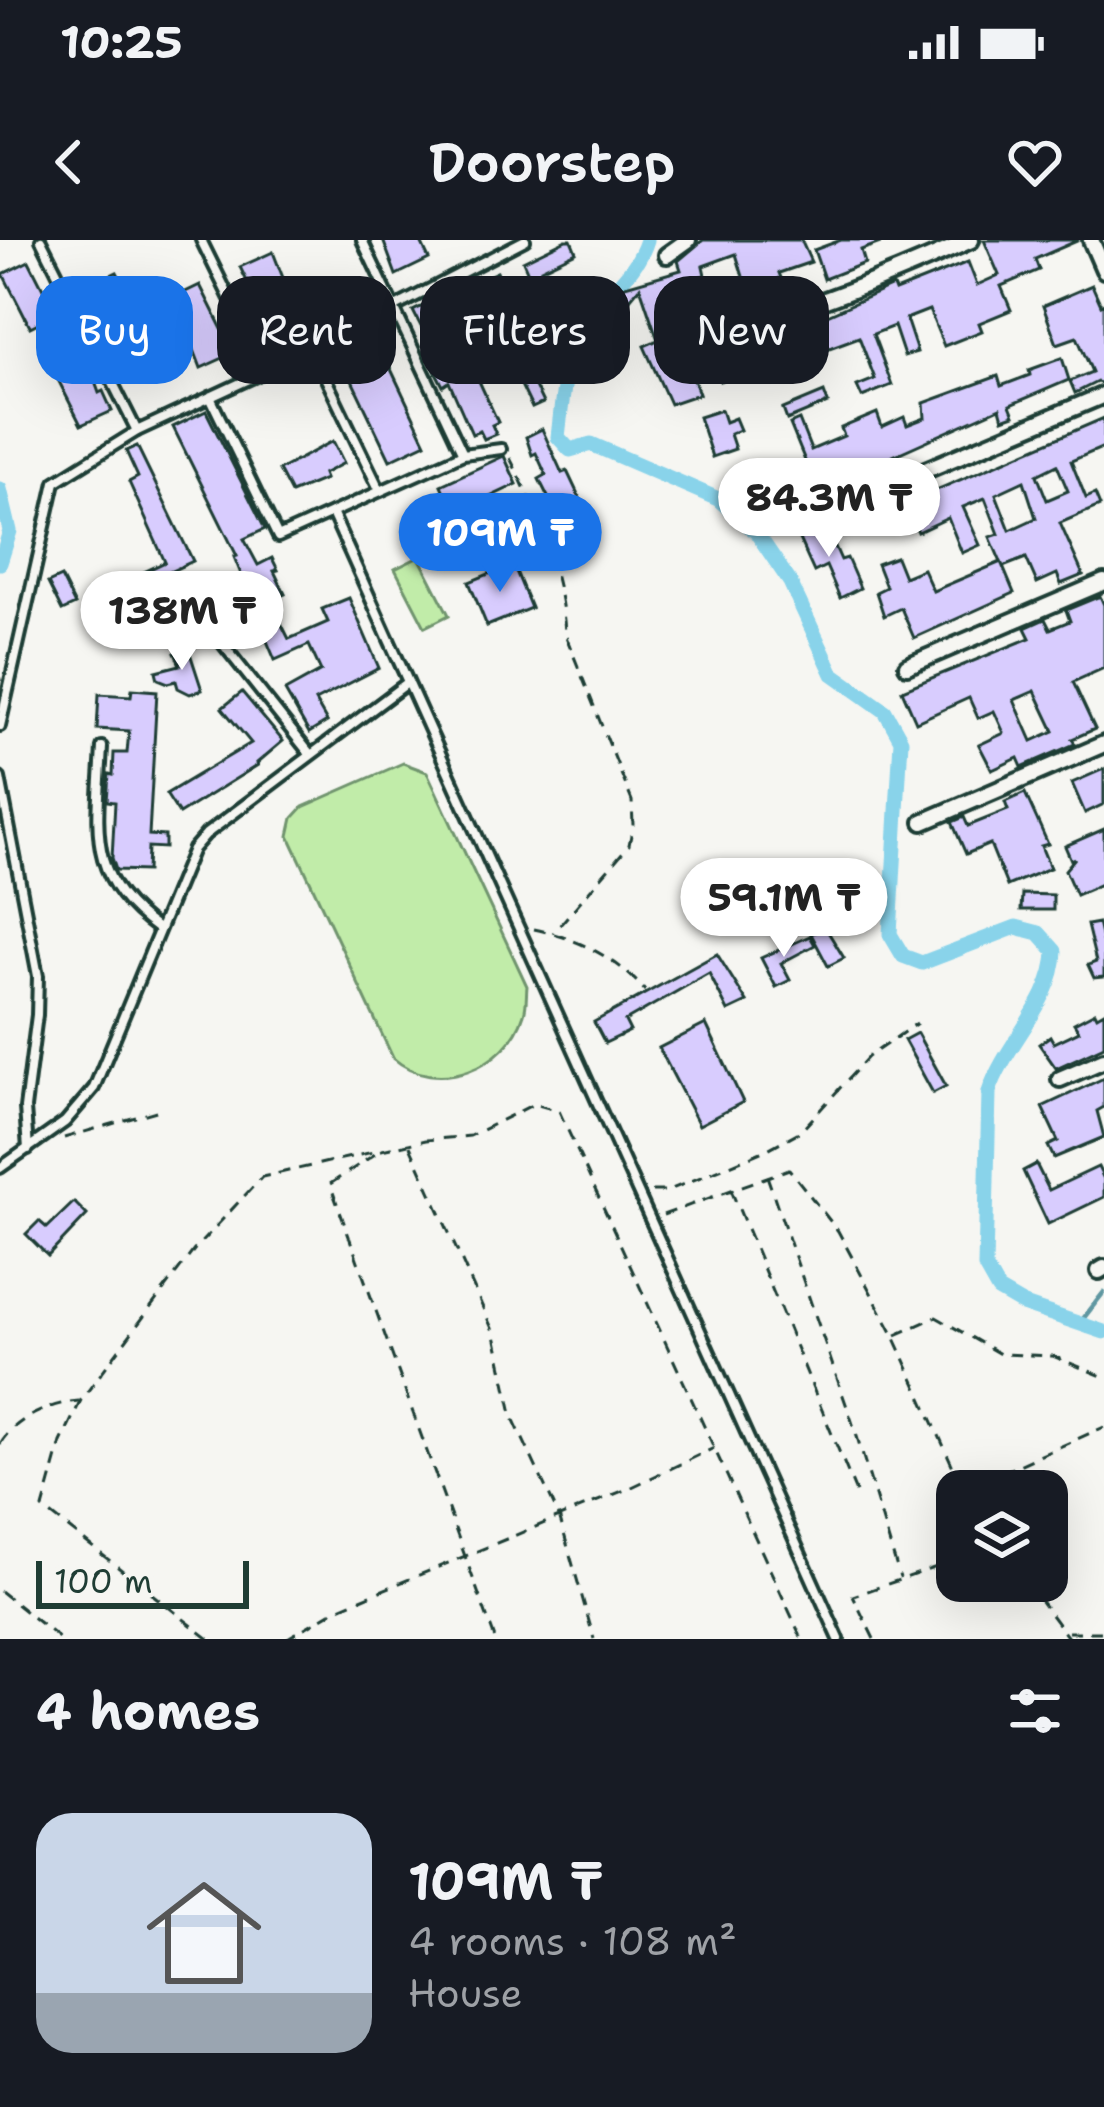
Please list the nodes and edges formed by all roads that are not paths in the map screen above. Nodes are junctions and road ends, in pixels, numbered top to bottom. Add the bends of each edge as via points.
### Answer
1 (40, 240) edge
2 (201, 240) edge
3 (362, 240) edge
4 (525, 240) edge
5 (688, 240) edge
6 (970, 240) edge
7 (1091, 240) edge
8 (667, 255) dead end
9 (1104, 270) edge
10 (219, 276) edge
11 (378, 276) edge
12 (829, 298) edge
13 (396, 306) edge
14 (396, 314) edge
15 (239, 384) edge
16 (328, 384) edge
17 (1104, 394) edge
18 (209, 397) junction
19 (137, 431) junction
20 (501, 449) road end
21 (463, 454) junction
22 (380, 491) junction
23 (332, 513) junction
24 (795, 525) dead end
25 (1104, 582) edge
26 (214, 633) dead end
27 (907, 665) dead end
28 (407, 683) junction
29 (0, 726) edge
30 (1104, 744) edge
31 (101, 747) dead end
32 (310, 754) junction
33 (0, 778) edge
34 (923, 822) dead end
35 (158, 929) junction
36 (1104, 1060) edge
37 (1060, 1079) dead end
38 (28, 1149) junction
39 (0, 1168) edge
40 (839, 1639) edge

1 - 19 lane
2 - 10 lane
3 - 11 lane
4 - 13 lane
5 - 8 street
6 - 12 street
7 - 9 street
14 - 21 lane
15 - 18 lane
16 - 22 lane
17 - 24 street
18 - 19 lane
18 - 23 lane via 278,537
19 - 29 lane via 55,482
20 - 21 lane
21 - 22 lane
22 - 23 lane
23 - 28 lane
25 - 27 street
26 - 32 lane
28 - 32 lane
28 - 40 lane
30 - 34 street
31 - 35 lane via 103,865 118,897
32 - 35 lane via 206,834
33 - 38 lane via 38,976
35 - 38 lane via 94,1088
36 - 37 street
38 - 39 lane

